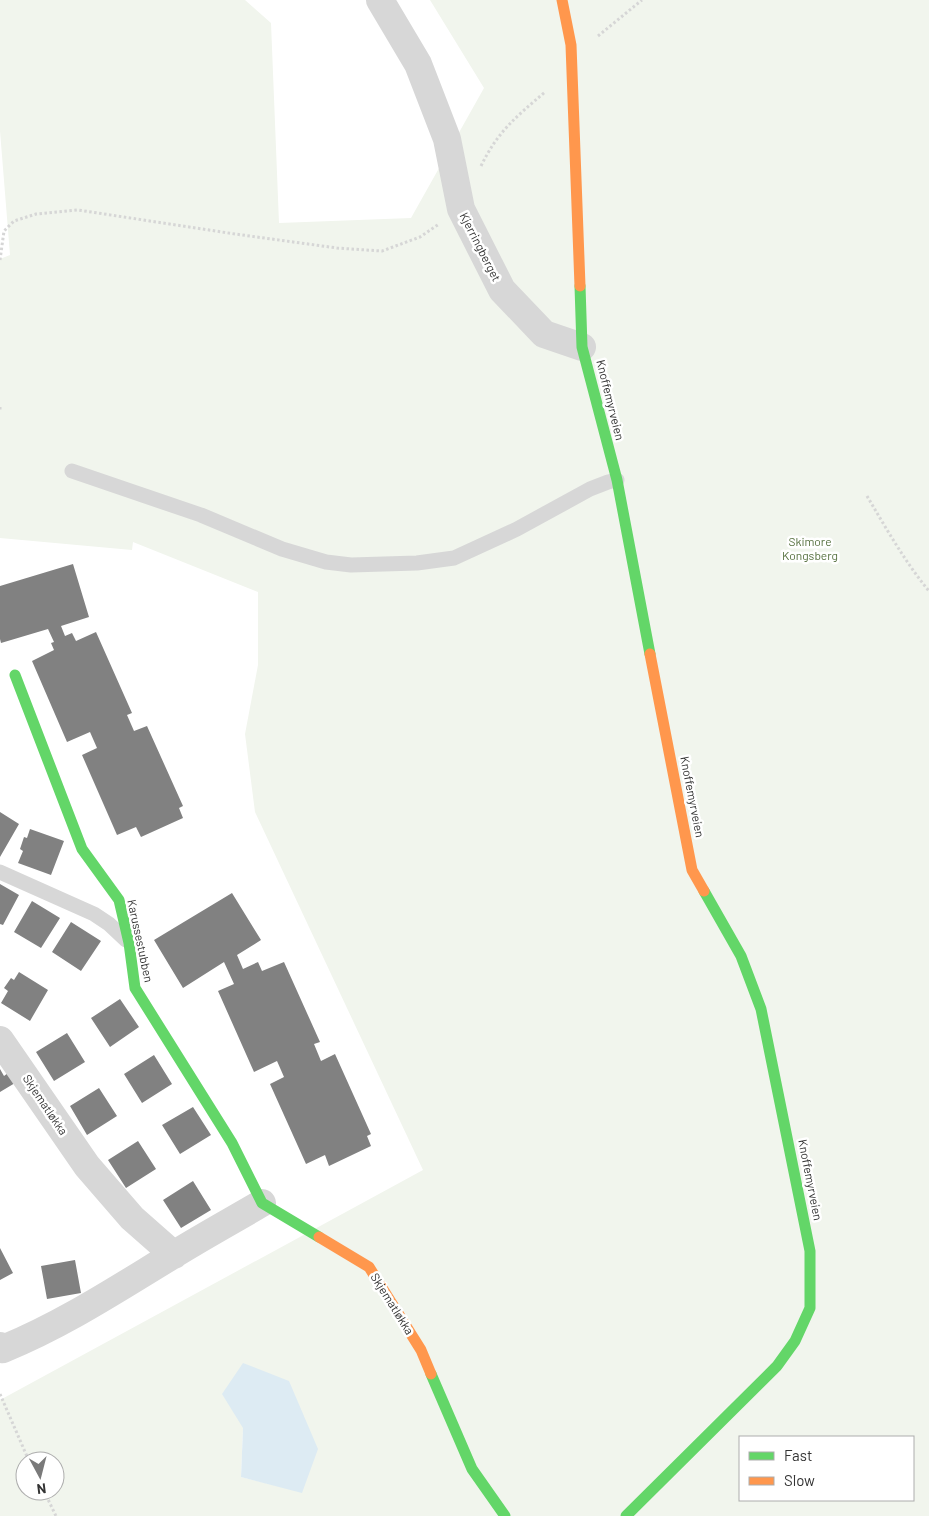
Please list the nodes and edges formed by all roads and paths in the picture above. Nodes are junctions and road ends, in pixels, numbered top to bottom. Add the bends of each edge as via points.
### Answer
1 (380, 0) edge
2 (562, 0) edge
3 (642, 0) edge
4 (572, 54) junction
5 (549, 89) dead end
6 (460, 209) junction
7 (0, 260) edge
8 (582, 347) junction
9 (72, 471) dead end
10 (617, 480) junction
11 (867, 496) dead end
12 (929, 591) edge
13 (15, 675) dead end
14 (0, 872) edge
15 (128, 943) junction
16 (0, 1040) edge
17 (262, 1203) junction
18 (174, 1255) junction
19 (0, 1346) edge
20 (0, 1394) edge
21 (25, 1451) edge
22 (49, 1501) edge
23 (56, 1516) edge
24 (505, 1516) edge
25 (626, 1516) edge

1 - 6 street, Kjerringberget via 418,64 447,139
2 - 4 street, Knoffemyrveien
3 - 4 path
4 - 8 street, Knoffemyrveien
5 - 6 path via 508,125 490,147
6 - 7 path via 420,237 382,251 282,241 78,210 36,214 14,220 4,231
6 - 8 street, Kjerringberget via 502,290 544,334
8 - 10 street, Knoffemyrveien
9 - 10 lane via 201,515 282,549 326,562 351,565 454,558 517,529 590,489
10 - 25 street, Knoffemyrveien via 692,870 741,956 761,1009 810,1251 810,1308 782,1360
11 - 12 path
13 - 15 street, Karussestubben via 82,850 119,900
14 - 15 lane via 94,914
15 - 17 street, Karussestubben via 135,988 232,1143
16 - 18 street, Skjematløkka via 86,1166 132,1218
17 - 18 street
17 - 24 street, Skjematløkka via 369,1267 421,1350 472,1469
18 - 19 street via 36,1335 3,1349
20 - 21 path
22 - 23 path

